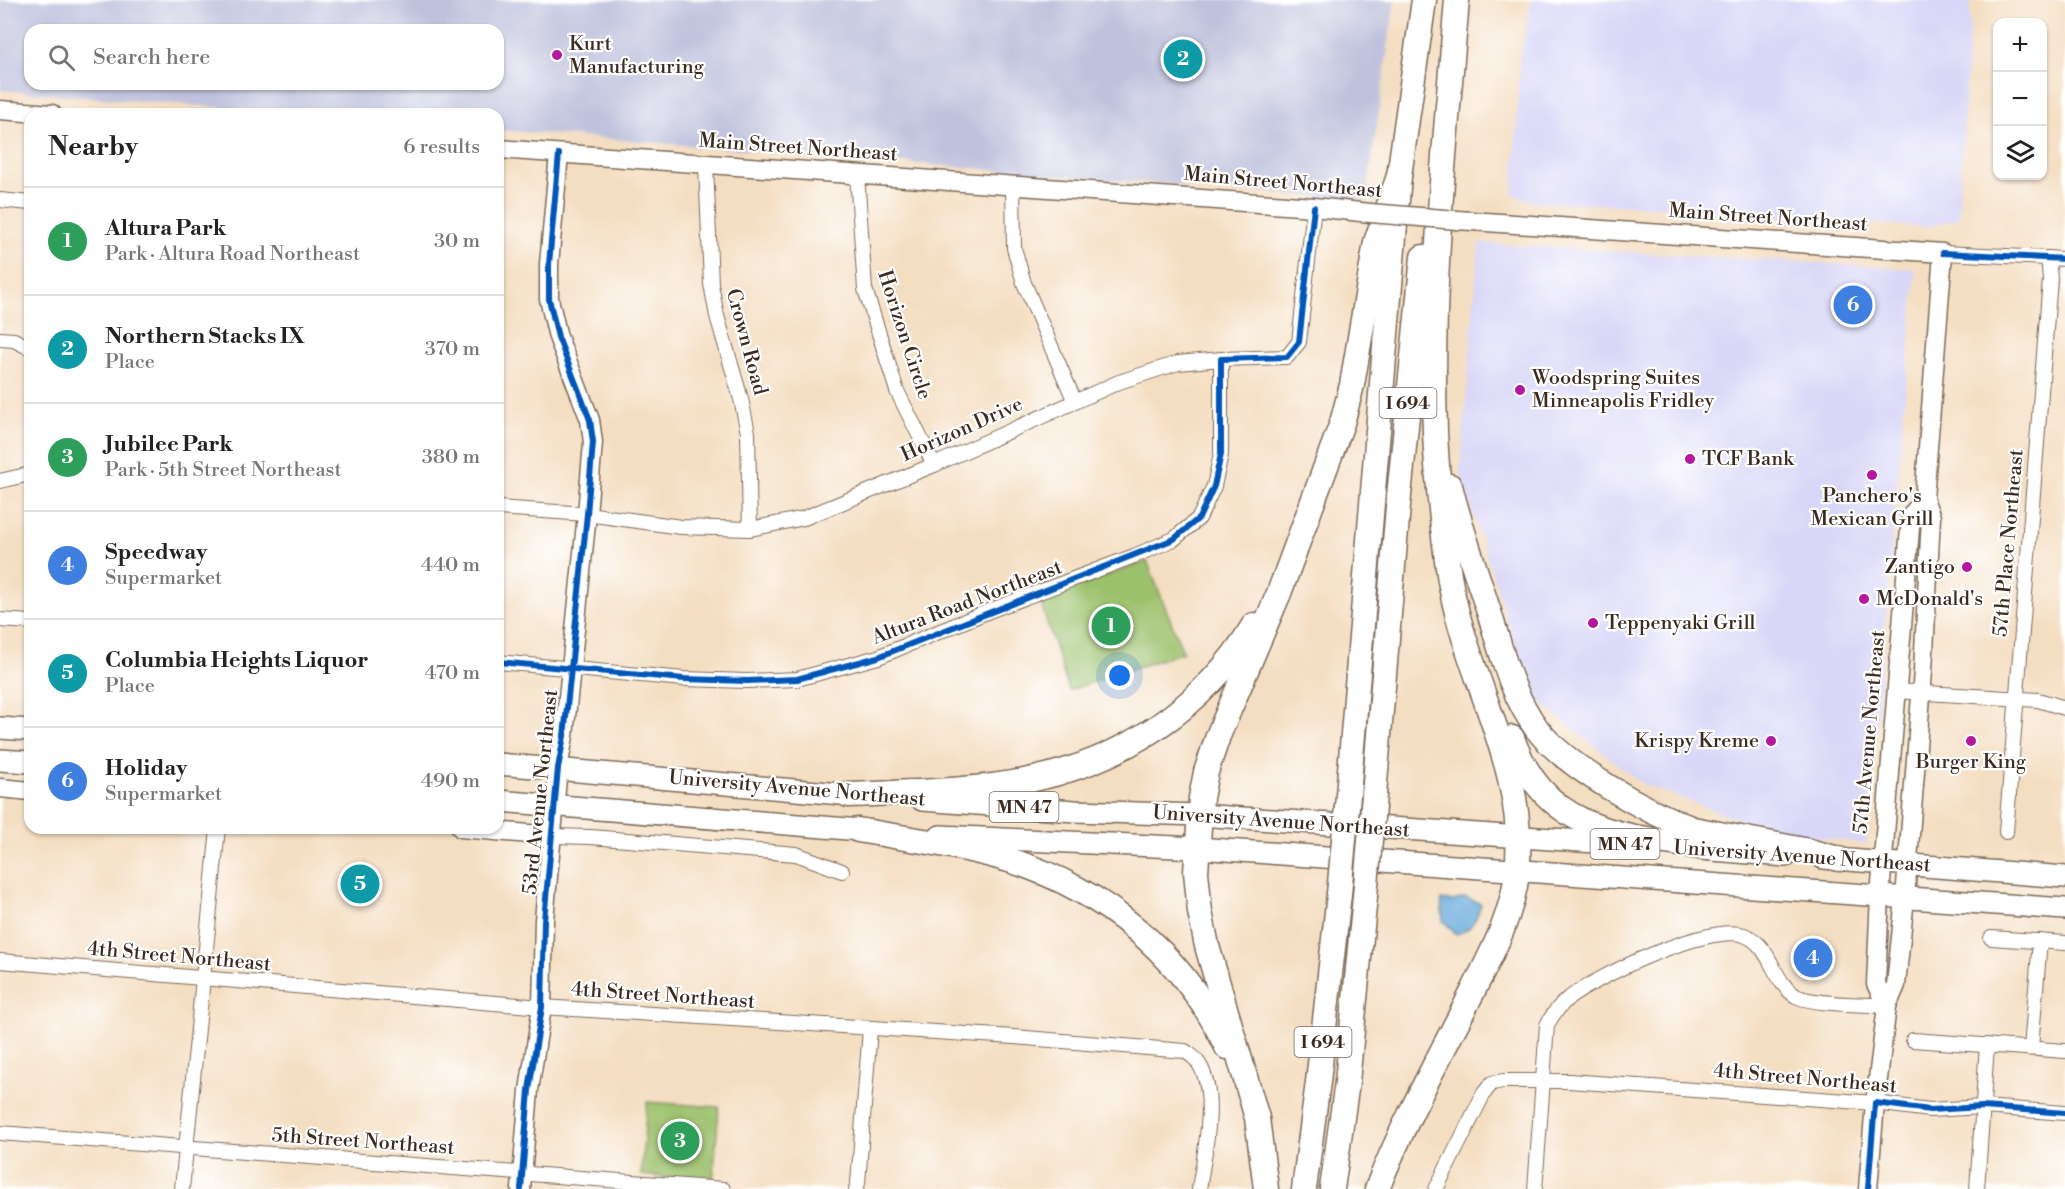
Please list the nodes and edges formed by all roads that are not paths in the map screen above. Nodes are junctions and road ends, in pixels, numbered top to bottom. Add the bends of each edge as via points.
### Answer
1 (1424, 0) edge
2 (1456, 0) edge
3 (0, 110) edge
4 (24, 112) edge
5 (504, 149) edge
6 (559, 154) junction
7 (706, 165) junction
8 (857, 175) junction
9 (1399, 176) junction
10 (1013, 186) junction
11 (0, 200) edge
12 (24, 202) edge
13 (1314, 207) junction
14 (1943, 253) junction
15 (2048, 258) junction
16 (2065, 259) edge
17 (0, 339) edge
18 (24, 345) edge
19 (1221, 359) junction
20 (1434, 385) junction
21 (1075, 402) junction
22 (934, 465) junction
23 (24, 476) edge
24 (0, 482) edge
25 (1924, 499) junction
26 (1440, 502) junction
27 (1312, 504) junction
28 (504, 508) edge
29 (587, 514) junction
30 (750, 529) junction
31 (0, 620) edge
32 (24, 622) edge
33 (504, 663) edge
34 (571, 669) junction
35 (1896, 691) junction
36 (1921, 693) junction
37 (2016, 698) junction
38 (2065, 708) edge
39 (0, 728) edge
40 (24, 730) edge
41 (0, 760) edge
42 (24, 762) edge
43 (504, 764) edge
44 (558, 768) junction
45 (0, 788) edge
46 (24, 790) edge
47 (848, 795) junction
48 (504, 801) edge
49 (554, 805) junction
50 (1199, 815) junction
51 (858, 830) junction
52 (504, 832) edge
53 (2006, 832) dead end
54 (217, 834) edge
55 (552, 836) junction
56 (1518, 837) junction
57 (1197, 848) junction
58 (1731, 851) junction
59 (1839, 859) junction
60 (1882, 862) junction
61 (1907, 865) junction
62 (842, 871) dead end
63 (1517, 871) junction
64 (2065, 877) edge
65 (1880, 895) junction
66 (1905, 898) junction
67 (2065, 909) edge
68 (1991, 938) dead end
69 (2040, 941) junction
70 (2065, 943) edge
71 (0, 961) edge
72 (203, 978) junction
73 (1887, 1006) junction
74 (542, 1007) junction
75 (870, 1029) junction
76 (1913, 1040) dead end
77 (1988, 1046) junction
78 (2031, 1048) junction
79 (2065, 1051) edge
80 (1542, 1082) junction
81 (1875, 1103) junction
82 (1983, 1107) junction
83 (2065, 1113) edge
84 (0, 1133) edge
85 (186, 1148) junction
86 (1263, 1153) junction
87 (521, 1181) edge
88 (182, 1189) edge
89 (723, 1189) edge
90 (856, 1189) edge
91 (1199, 1189) edge
92 (1266, 1189) edge
93 (1304, 1189) edge
94 (1332, 1189) edge
95 (1377, 1189) edge
96 (1437, 1189) edge
97 (1535, 1189) edge
98 (1868, 1189) edge
99 (1977, 1189) edge

1 - 9 highway, I 694
2 - 20 highway via 1438,262
2 - 94 highway, I 694, bridge via 1411,366 1365,896
3 - 4 street
5 - 6 street, Main Street Northeast
6 - 7 street, Main Street Northeast
6 - 29 street, 53rd Avenue Northeast via 549,299 558,337 590,420
7 - 8 street, Main Street Northeast
7 - 30 street, Crown Road via 711,284 748,433
8 - 10 street, Main Street Northeast
8 - 22 street, Horizon Circle via 865,289 897,391
9 - 27 highway via 1376,242 1346,408
9 - 93 highway, I 694, bridge via 1339,894
10 - 13 street, Main Street Northeast
10 - 21 street via 1014,248 1024,283
11 - 12 street
13 - 14 street, Main Street Northeast, bridge
13 - 19 street, Horizon Drive via 1299,342 1287,357
14 - 15 street, Main Street Northeast
14 - 25 street, 57th Avenue Northeast
15 - 16 street, Main Street Northeast
15 - 37 street, 57th Place Northeast via 2050,279
17 - 18 street
19 - 21 street, Horizon Drive via 1178,363 1119,382
19 - 34 street, Altura Road Northeast via 1221,454 1214,486 1199,518 1174,539 878,657 797,679 684,679
20 - 26 highway
20 - 59 highway via 1456,510 1507,671 1539,731 1576,764 1665,818 1693,829
21 - 22 street, Horizon Drive
22 - 30 street, Horizon Drive via 804,518
23 - 24 street
25 - 35 street, 57th Avenue Northeast via 1911,516
25 - 36 street, 57th Avenue Northeast via 1932,518
26 - 56 highway via 1456,607 1513,784
26 - 58 highway via 1462,587 1515,746 1540,789 1574,817 1606,831
27 - 47 highway via 1272,592 1243,642 1206,687 1154,729 1092,762 1029,780
27 - 50 highway via 1210,758
28 - 29 street, Horizon Drive
29 - 30 street, Horizon Drive via 681,527
29 - 34 street, 53rd Avenue Northeast
31 - 32 street
33 - 34 street, Altura Road Northeast
34 - 44 street, 53rd Avenue Northeast
35 - 36 street
35 - 60 street, 57th Avenue Northeast
36 - 37 street
36 - 61 street, 57th Avenue Northeast
37 - 38 street
37 - 53 street, 57th Place Northeast
39 - 40 main road
41 - 42 main road
43 - 44 main road, University Avenue Northeast / MN 47
44 - 47 main road, University Avenue Northeast / MN 47
44 - 49 street, 53rd Avenue Northeast
45 - 46 street
47 - 50 main road, University Avenue Northeast / MN 47 via 1076,811
48 - 49 main road, University Avenue Northeast / MN 47
49 - 51 main road, University Avenue Northeast / MN 47
49 - 55 street, 53rd Avenue Northeast
50 - 56 main road, University Avenue Northeast / MN 47
50 - 57 highway
51 - 57 main road, University Avenue Northeast / MN 47
51 - 86 highway via 1018,863 1074,887 1133,925 1183,976 1216,1025 1255,1117
52 - 55 street
54 - 72 street
55 - 62 street via 796,854
55 - 74 street, 53rd Avenue Northeast via 544,920
56 - 58 main road, University Avenue Northeast / MN 47
56 - 63 highway
57 - 63 main road, University Avenue Northeast / MN 47
57 - 86 highway via 1196,885 1201,921 1253,1101
58 - 59 main road, University Avenue Northeast / MN 47
59 - 60 main road, University Avenue Northeast / MN 47
60 - 61 main road, University Avenue Northeast / MN 47
60 - 65 street, 57th Avenue Northeast
61 - 64 main road, University Avenue Northeast / MN 47
61 - 66 street, 57th Avenue Northeast
63 - 65 main road, University Avenue Northeast / MN 47
63 - 95 highway via 1496,948
65 - 66 main road, University Avenue Northeast / MN 47
65 - 73 street, 57th Avenue Northeast via 1876,984
66 - 67 main road, University Avenue Northeast / MN 47
66 - 73 street, 57th Avenue Northeast via 1896,985
68 - 69 street
69 - 70 street
69 - 78 street
71 - 72 street, 4th Street Northeast
72 - 74 street, 4th Street Northeast
72 - 85 street
73 - 80 street via 1799,998 1782,982 1758,944 1730,932 1715,934 1612,974 1564,1003 1547,1025
73 - 81 street, 57th Avenue Northeast
74 - 75 street, 4th Street Northeast
74 - 87 street, 53rd Avenue Northeast
75 - 90 street
75 - 91 street, 4th Street Northeast via 1185,1051 1196,1058 1204,1075 1208,1106
76 - 77 street
77 - 78 street
77 - 82 street
78 - 79 street
80 - 81 street, 4th Street Northeast
80 - 96 street, 4th Street Northeast via 1492,1083 1476,1106
80 - 97 street
81 - 82 street, 4th Street Northeast via 1930,1110
81 - 98 street, 57th Avenue Northeast
82 - 83 street, 4th Street Northeast
82 - 99 street
84 - 85 street, 5th Street Northeast
85 - 87 street, 5th Street Northeast
85 - 88 street
86 - 92 highway
87 - 89 street, 5th Street Northeast

